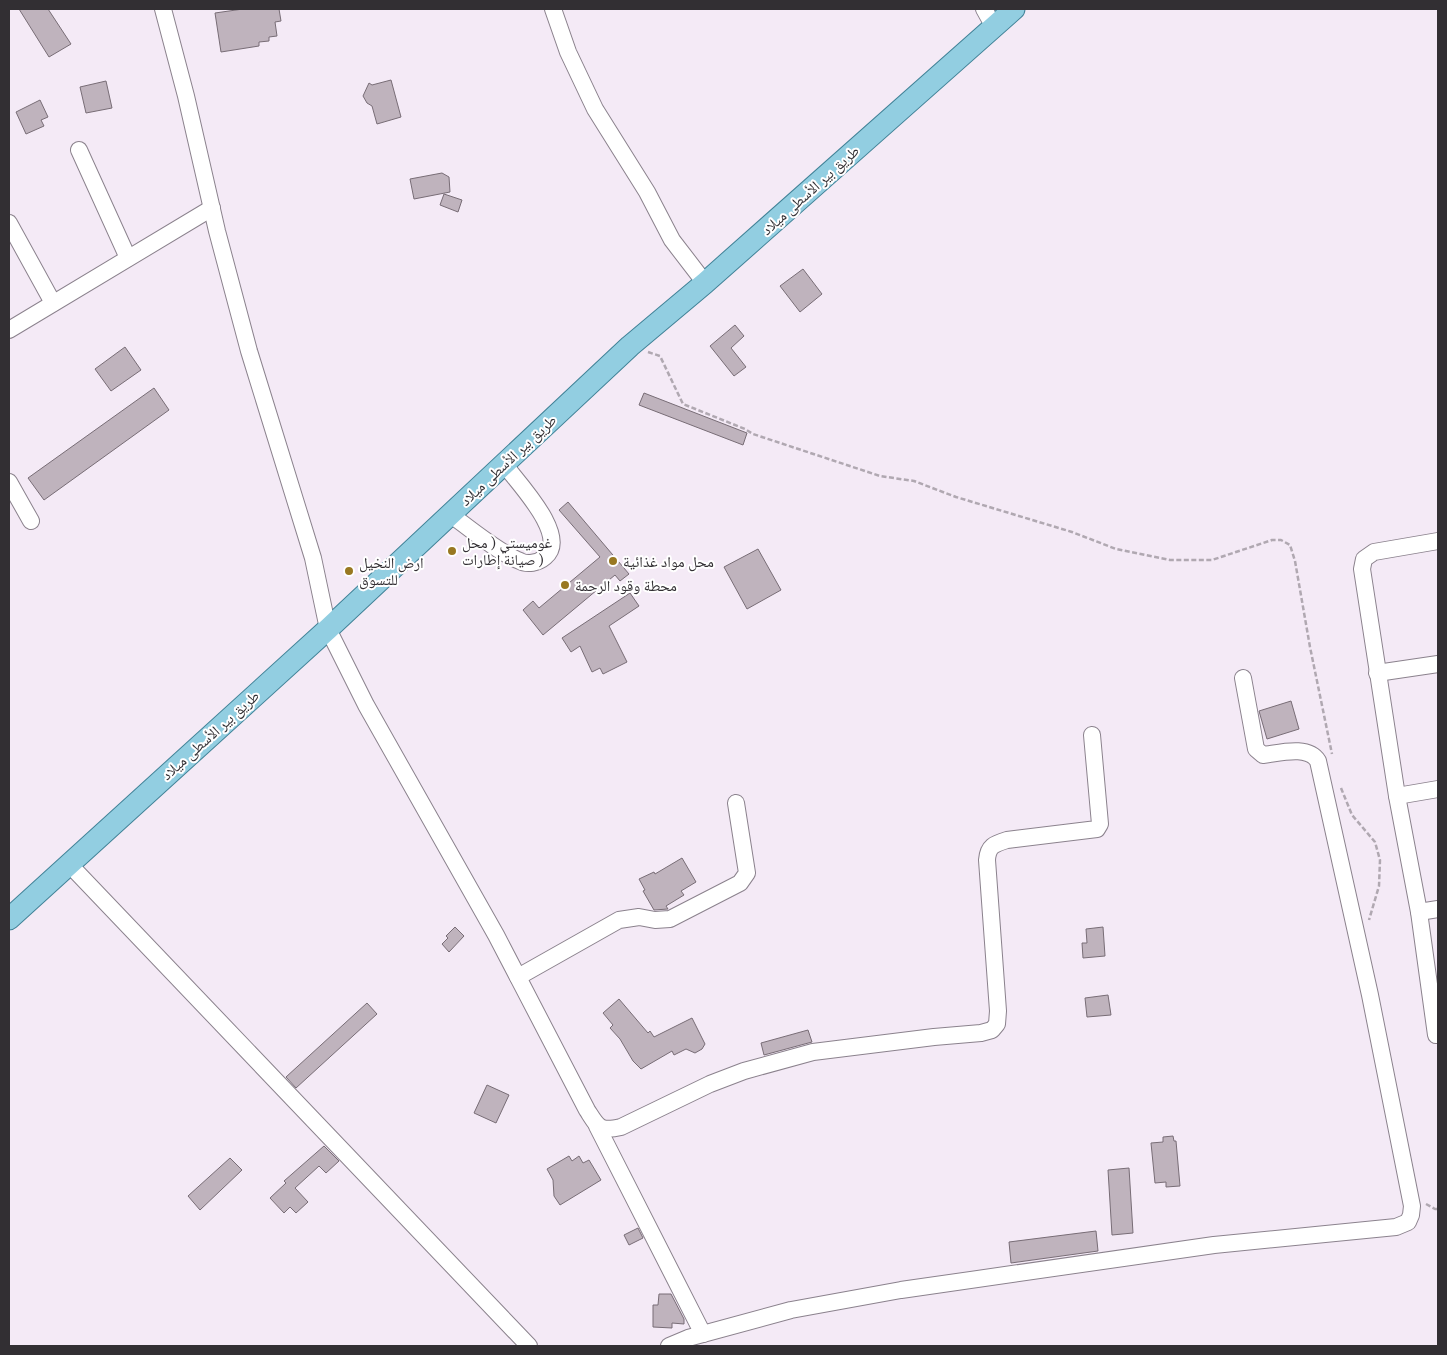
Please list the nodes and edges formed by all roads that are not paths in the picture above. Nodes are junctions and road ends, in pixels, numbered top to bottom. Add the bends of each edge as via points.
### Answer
1 (163, 9) edge
2 (553, 9) edge
3 (1014, 9) edge
4 (989, 18) edge
5 (79, 150) dead end
6 (212, 208) junction
7 (9, 223) edge
8 (128, 258) junction
9 (705, 283) junction
10 (53, 303) junction
11 (9, 330) edge
12 (504, 464) junction
13 (9, 482) edge
14 (450, 514) junction
15 (31, 521) dead end
16 (1438, 541) edge
17 (328, 629) junction
18 (1438, 664) edge
19 (1377, 674) junction
20 (1243, 678) dead end
21 (1092, 735) dead end
22 (1438, 789) edge
23 (1397, 796) junction
24 (736, 803) dead end
25 (68, 864) junction
26 (1438, 909) edge
27 (1419, 912) junction
28 (9, 919) edge
29 (518, 977) junction
30 (1437, 1040) edge
31 (597, 1126) junction
32 (703, 1334) junction
33 (529, 1346) edge
34 (669, 1346) edge

1 - 6 street
2 - 9 street via 568,52 595,109 672,240
3 - 4 main road, طريق بير الأسطى ميلاد
4 - 9 main road, طريق بير الأسطى ميلاد
5 - 8 street
6 - 8 street
6 - 17 street via 249,351 313,558
7 - 10 street
8 - 10 street
9 - 12 main road, طريق بير الأسطى ميلاد via 630,346
10 - 11 street
12 - 14 main road, طريق بير الأسطى ميلاد
12 - 14 street via 547,521 552,546 545,557 534,563 522,562
13 - 15 street
14 - 17 main road, طريق بير الأسطى ميلاد
16 - 19 street via 1374,552 1364,558 1362,569
17 - 25 main road, طريق بير الأسطى ميلاد
17 - 29 street via 366,705
18 - 19 street
19 - 23 street
20 - 32 street via 1256,748 1263,755 1304,751 1314,755 1318,761 1370,994 1410,1196 1412,1214 1408,1222 1396,1227 1214,1245 901,1290 791,1310
21 - 31 street via 1100,824 1097,828 1007,840 995,844 988,851 998,1011 997,1024 992,1030 814,1052 710,1084 621,1127 608,1130
22 - 23 street
23 - 27 street
24 - 29 street via 747,873 740,883 670,919 639,917 619,920
25 - 28 main road, طريق بير الأسطى ميلاد
25 - 33 street
26 - 27 street
27 - 30 street
29 - 31 street
31 - 32 street
32 - 34 street

